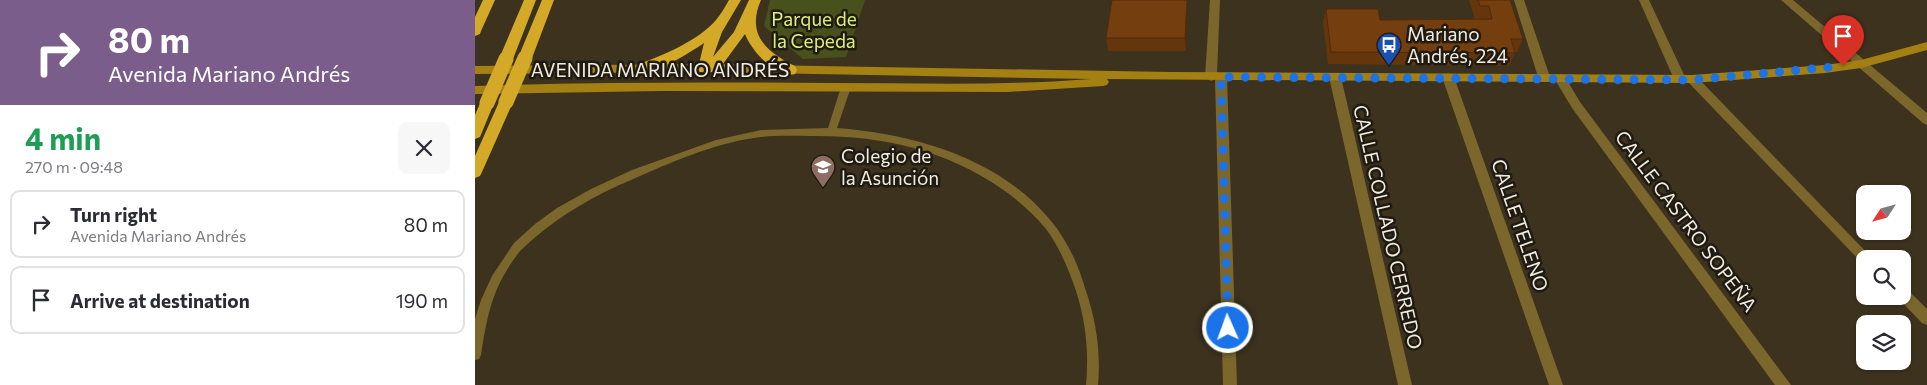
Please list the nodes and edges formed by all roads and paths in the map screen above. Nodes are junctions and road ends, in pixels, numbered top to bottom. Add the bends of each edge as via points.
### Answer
1 (489, 0) edge
2 (530, 0) edge
3 (547, 0) edge
4 (735, 0) edge
5 (1215, 0) edge
6 (1519, 0) edge
7 (1644, 0) edge
8 (1786, 0) edge
9 (752, 6) edge
10 (720, 24) junction
11 (475, 31) edge
12 (1927, 46) edge
13 (1861, 64) junction
14 (643, 68) junction
15 (475, 70) edge
16 (708, 70) junction
17 (790, 70) junction
18 (1039, 74) junction
19 (1170, 76) junction
20 (1216, 77) junction
21 (1335, 77) junction
22 (1448, 77) junction
23 (1544, 77) junction
24 (1560, 78) junction
25 (1686, 79) junction
26 (738, 86) junction
27 (846, 87) junction
28 (537, 88) junction
29 (475, 90) edge
30 (1927, 120) edge
31 (832, 130) junction
32 (475, 133) edge
33 (475, 172) edge
34 (1858, 250) edge
35 (1911, 302) edge
36 (1927, 319) edge
37 (475, 355) edge
38 (1092, 385) edge
39 (1230, 385) edge
40 (1405, 385) edge
41 (1556, 385) edge
42 (1784, 385) edge

1 - 11 highway
2 - 32 highway, bridge
3 - 33 highway, bridge
4 - 10 highway
5 - 20 street
6 - 23 street
7 - 25 street
8 - 13 street
9 - 16 highway via 735,40
9 - 17 highway via 749,26 758,49 768,59
10 - 14 highway via 683,52
10 - 16 highway via 706,53
12 - 13 main road, AVENIDA MARIANO ANDRÉS
13 - 25 main road, AVENIDA MARIANO ANDRÉS
13 - 30 street
14 - 15 main road, AVENIDA MARIANO ANDRÉS
14 - 16 main road, AVENIDA MARIANO ANDRÉS
16 - 17 main road, AVENIDA MARIANO ANDRÉS
16 - 26 main road
16 - 28 main road via 689,78 551,80
17 - 18 main road, AVENIDA MARIANO ANDRÉS
18 - 19 main road, AVENIDA MARIANO ANDRÉS
18 - 27 main road, AVENIDA MARIANO ANDRÉS via 1000,80 861,80
19 - 20 main road, AVENIDA MARIANO ANDRÉS
19 - 27 main road, AVENIDA MARIANO ANDRÉS via 1012,88
20 - 21 main road, AVENIDA MARIANO ANDRÉS
20 - 39 street
21 - 22 main road, AVENIDA MARIANO ANDRÉS
21 - 40 street, CALLE COLLADO CERREDO
22 - 23 main road, AVENIDA MARIANO ANDRÉS
22 - 41 street, CALLE TELENO
23 - 24 main road, AVENIDA MARIANO ANDRÉS
24 - 25 main road, AVENIDA MARIANO ANDRÉS
24 - 42 street, CALLE CASTRO SOPEÑA via 1576,105
25 - 34 street
26 - 27 main road, AVENIDA MARIANO ANDRÉS
26 - 28 main road, AVENIDA MARIANO ANDRÉS
27 - 31 lane
28 - 29 main road, AVENIDA MARIANO ANDRÉS
31 - 37 lane via 750,135 679,157 574,201 543,222 513,251 484,308
31 - 38 lane via 882,137 948,154 987,173 1042,218 1063,247 1078,280 1092,326 1095,359
35 - 36 street

